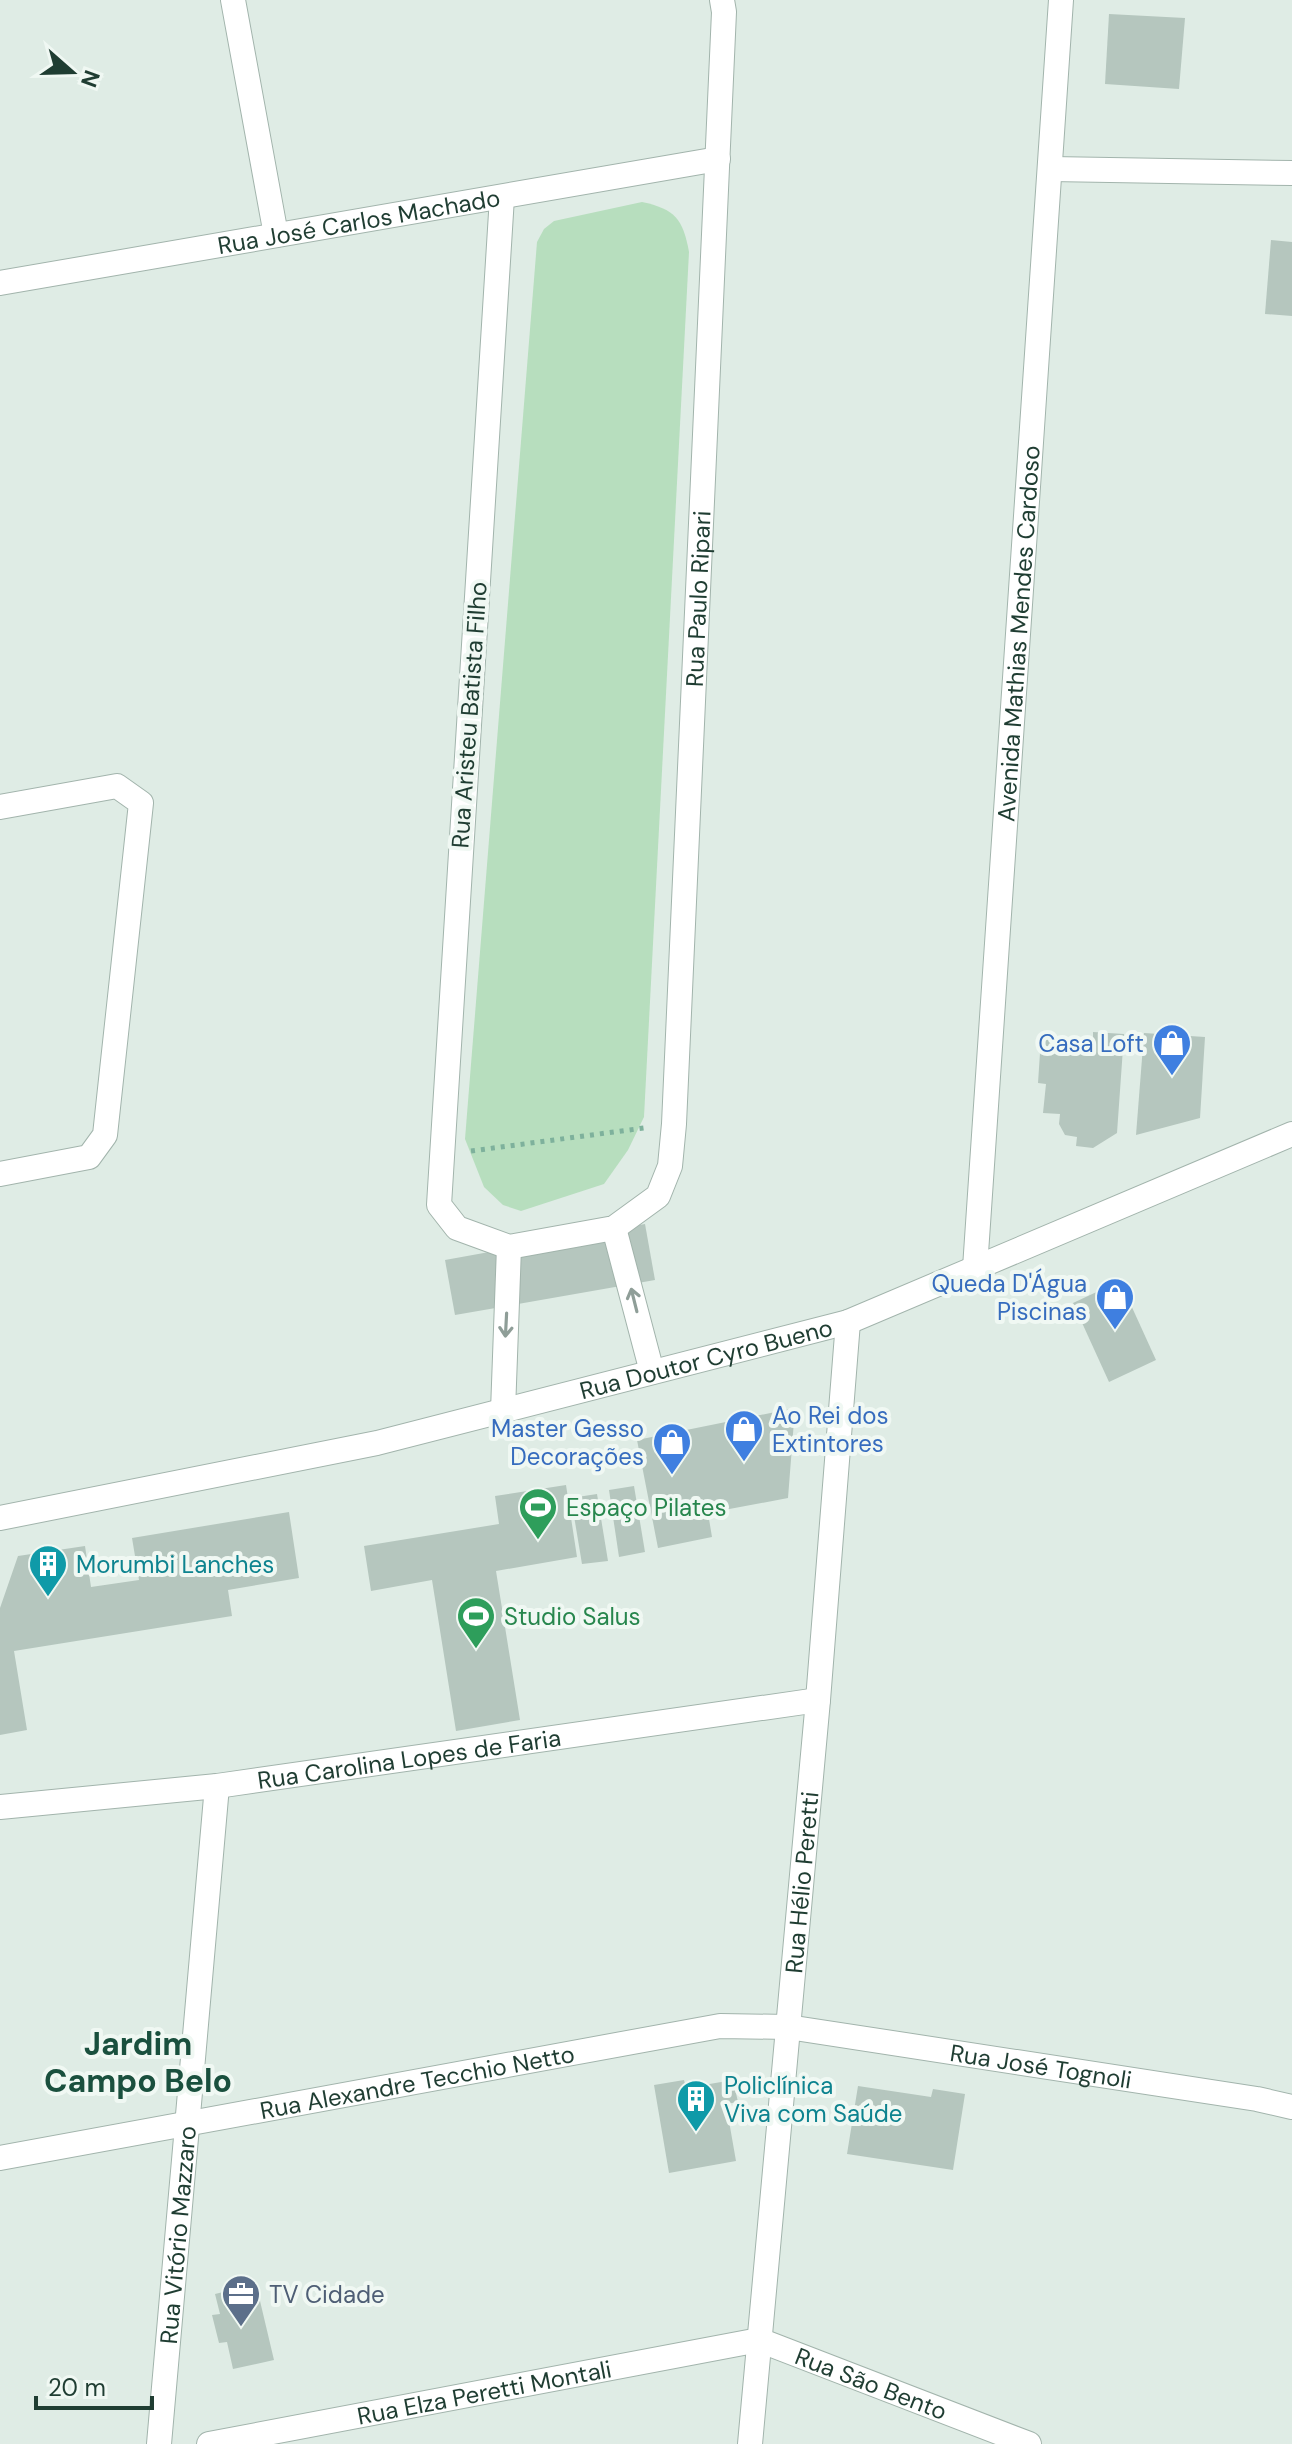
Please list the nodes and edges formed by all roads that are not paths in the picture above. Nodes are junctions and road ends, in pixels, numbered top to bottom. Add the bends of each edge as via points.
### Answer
1 (233, 0) edge
2 (722, 0) edge
3 (1061, 0) edge
4 (718, 159) junction
5 (1051, 169) junction
6 (1292, 173) edge
7 (502, 197) junction
8 (276, 235) junction
9 (0, 283) edge
10 (0, 807) edge
11 (1292, 1134) edge
12 (0, 1174) edge
13 (614, 1228) junction
14 (509, 1247) junction
15 (975, 1268) junction
16 (848, 1322) junction
17 (652, 1372) junction
18 (503, 1411) junction
19 (0, 1518) edge
20 (818, 1700) junction
21 (217, 1786) junction
22 (0, 1807) edge
23 (788, 2027) junction
24 (1292, 2107) edge
25 (187, 2124) junction
26 (0, 2158) edge
27 (759, 2340) junction
28 (159, 2444) edge
29 (209, 2444) edge
30 (750, 2444) edge
31 (1029, 2444) edge

1 - 8 street
2 - 4 street, Rua Paulo Ripari
3 - 5 street, Avenida Mathias Mendes Cardoso
4 - 7 street, Rua José Carlos Machado
4 - 13 street, Rua Paulo Ripari via 670,1166 658,1196
5 - 6 street
5 - 15 street, Avenida Mathias Mendes Cardoso
7 - 8 street, Rua José Carlos Machado
7 - 14 street, Rua Aristeu Batista Filho via 439,1205 457,1228
8 - 9 street, Rua José Carlos Machado
10 - 12 street via 117,786 141,803 105,1135 89,1157
11 - 15 street, Rua Doutor Cyro Bueno
13 - 14 street
17 -> 13 street
14 -> 18 street
15 - 16 street, Rua Doutor Cyro Bueno
16 - 17 street, Rua Doutor Cyro Bueno
16 - 20 street, Rua Hélio Peretti
17 - 18 street, Rua Doutor Cyro Bueno
18 - 19 street, Rua Doutor Cyro Bueno via 377,1443
20 - 21 street, Rua Carolina Lopes de Faria
20 - 23 street, Rua Hélio Peretti
21 - 22 street, Rua Carolina Lopes de Faria
21 - 25 street, Rua Vitório Mazzaro
23 - 24 street, Rua José Tognoli
23 - 25 street, Rua Alexandre Tecchio Netto via 720,2026
23 - 27 street, Rua Hélio Peretti
25 - 26 street, Rua Alexandre Tecchio Netto
25 - 28 street, Rua Vitório Mazzaro
27 - 29 street, Rua Elza Peretti Montali
27 - 30 street, Rua Hélio Peretti
27 - 31 street, Rua São Bento

